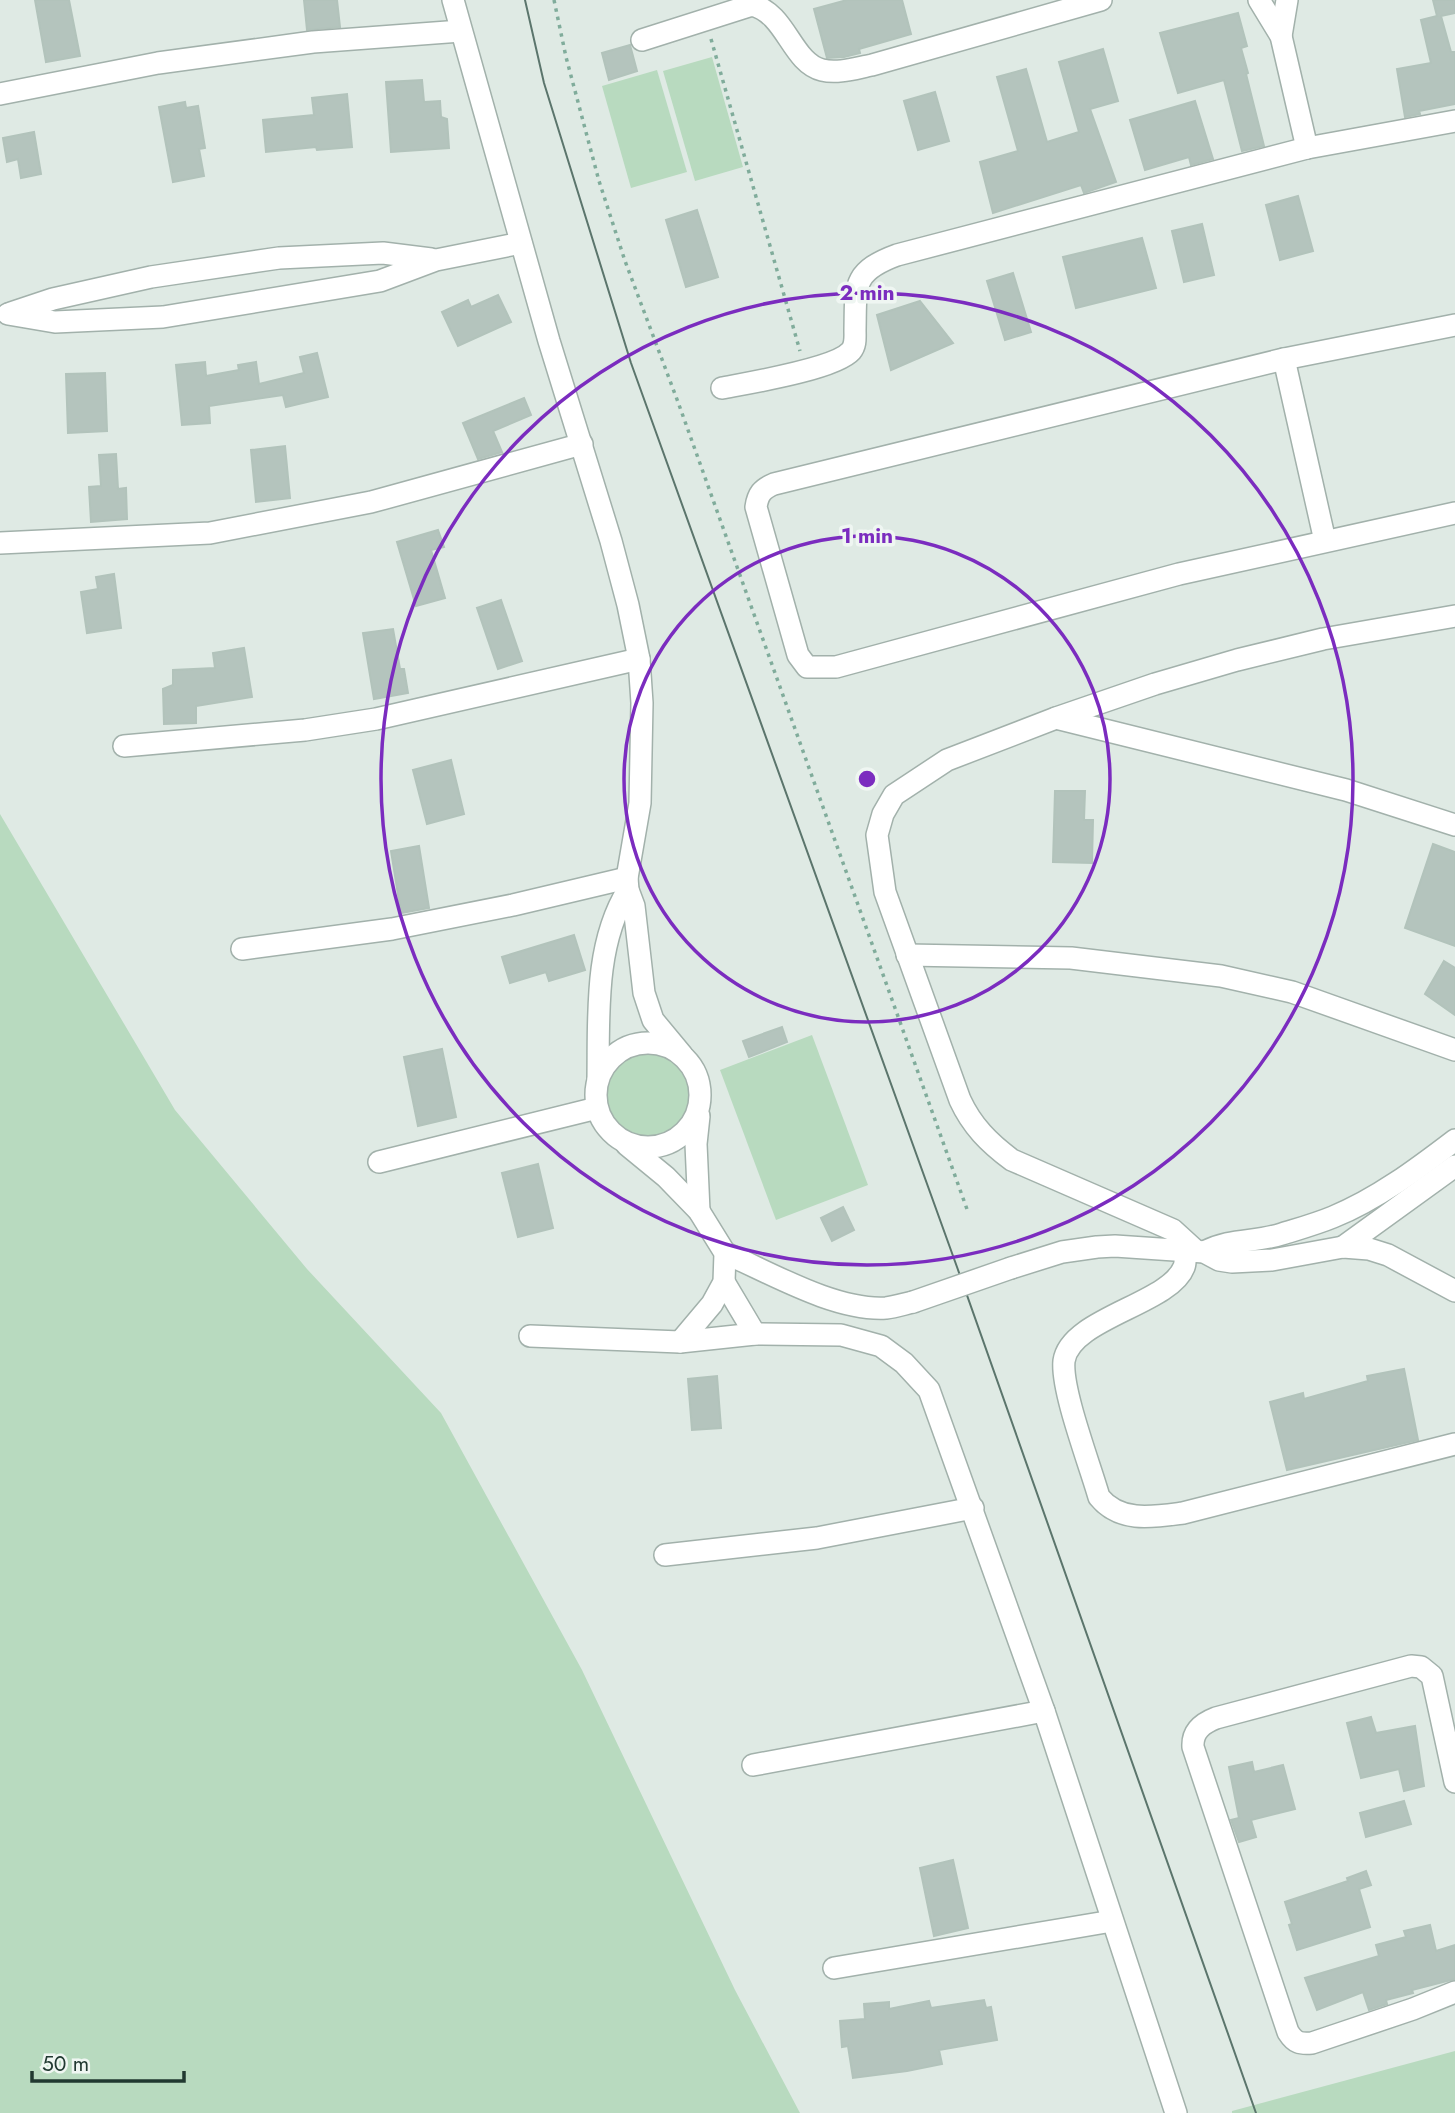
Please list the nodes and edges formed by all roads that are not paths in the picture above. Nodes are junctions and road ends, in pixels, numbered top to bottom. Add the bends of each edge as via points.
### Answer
1 (453, 0) edge
2 (1101, 0) edge
3 (1259, 0) edge
4 (1287, 0) edge
5 (461, 31) junction
6 (1281, 36) junction
7 (642, 40) dead end
8 (0, 94) edge
9 (1455, 121) edge
10 (1307, 148) junction
11 (521, 243) junction
12 (436, 260) junction
13 (4, 314) edge
14 (1455, 325) edge
15 (1284, 359) junction
16 (722, 388) dead end
17 (582, 444) junction
18 (1455, 513) edge
19 (1325, 541) junction
20 (0, 543) edge
21 (1455, 616) edge
22 (639, 659) junction
23 (1056, 718) junction
24 (124, 746) dead end
25 (1455, 824) edge
26 (628, 884) junction
27 (242, 949) dead end
28 (908, 955) junction
29 (1455, 1051) edge
30 (682, 1055) junction
31 (598, 1081) junction
32 (701, 1103) junction
33 (597, 1108) junction
34 (620, 1140) junction
35 (1455, 1140) edge
36 (379, 1161) dead end
37 (1455, 1166) edge
38 (699, 1212) junction
39 (1343, 1247) junction
40 (1195, 1251) junction
41 (725, 1253) junction
42 (724, 1282) junction
43 (1455, 1291) edge
44 (755, 1334) junction
45 (530, 1336) dead end
46 (680, 1342) junction
47 (1455, 1444) edge
48 (973, 1508) junction
49 (665, 1555) dead end
50 (1044, 1710) junction
51 (1452, 1751) edge
52 (753, 1765) dead end
53 (1455, 1782) edge
54 (1112, 1921) junction
55 (834, 1968) dead end
56 (1455, 1992) edge
57 (1176, 2113) edge

1 - 5 street
2 - 7 street via 839,71 809,64 772,15 752,5
3 - 6 street
4 - 6 street
5 - 8 street via 300,44 158,63
5 - 11 street
6 - 10 street
9 - 10 street
10 - 16 street via 879,261 856,286 855,344 845,356 806,370
11 - 12 street
11 - 17 street
12 - 13 street via 383,253 279,258 151,277
12 - 13 street via 380,281 163,317 55,322
14 - 15 street
15 - 19 street
15 - 19 street via 774,484 758,496 756,507 798,655 807,667 819,668 1179,574
17 - 20 street via 371,502 210,533
17 - 22 street via 625,592
18 - 19 street
21 - 23 street via 1323,639 1237,660
22 - 24 street via 376,719
22 - 26 street via 640,803
23 - 25 street via 1346,790
23 - 28 street via 947,760 894,795 877,835 879,860 885,892
26 - 27 street via 392,929
26 - 30 street via 644,993 653,1020
26 - 31 street via 607,939 599,1005
28 - 29 street via 1071,958 1221,976 1292,992
28 - 40 street via 960,1100 980,1132 1012,1160 1166,1226
30 - 31 street via 667,1046 633,1045 617,1053
30 - 32 street via 694,1068
31 - 33 street
32 - 34 street via 695,1119 670,1143 636,1146
32 - 38 street via 696,1144
33 - 34 street
33 - 36 street
34 - 38 street via 666,1177
35 - 40 street via 1409,1175 1332,1218 1274,1236
37 - 39 street
38 - 41 street
39 - 40 street via 1249,1262 1219,1260
39 - 43 street via 1388,1255
40 - 41 street, bridge via 1115,1246 1050,1255 886,1308 833,1299
40 - 47 street via 1167,1286 1077,1339 1064,1359 1068,1392 1099,1497 1107,1507 1133,1516 1183,1513
41 - 42 street
42 - 44 street
42 - 46 street
44 - 46 street
44 - 48 street via 841,1335 881,1346 904,1363 929,1390
45 - 46 street
48 - 49 street via 817,1538
48 - 50 street
50 - 52 street
50 - 54 street
51 - 53 street
51 - 56 street via 1432,1676 1421,1667 1216,1718 1198,1729 1192,1739 1293,2040 1312,2043
54 - 55 street
54 - 57 street

